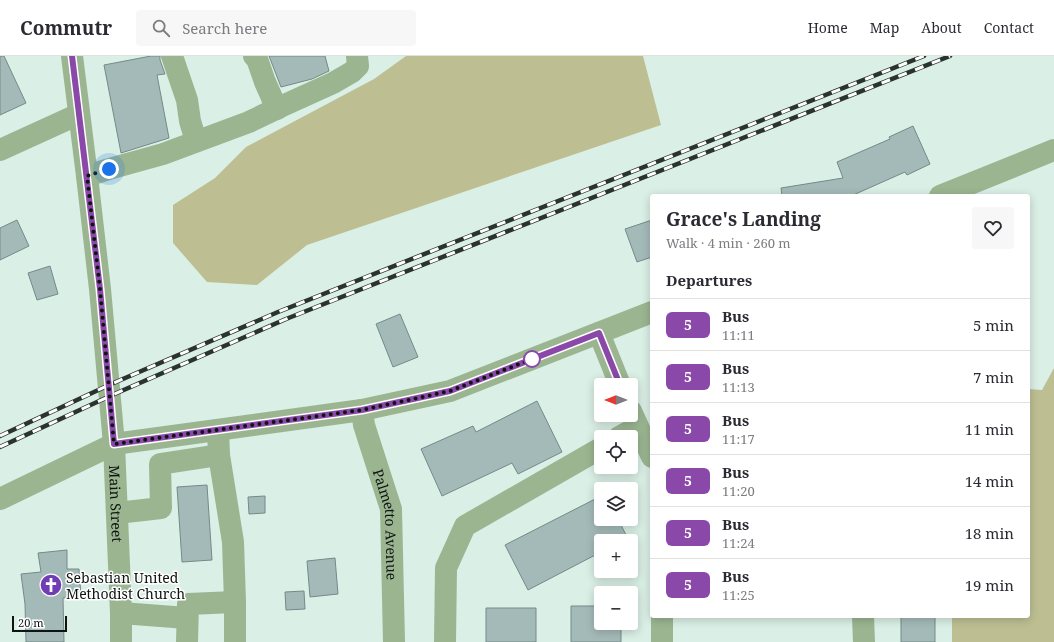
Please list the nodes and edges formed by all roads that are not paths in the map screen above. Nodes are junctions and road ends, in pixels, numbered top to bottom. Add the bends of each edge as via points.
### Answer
1 (72, 56) edge
2 (172, 56) edge
3 (254, 56) edge
4 (357, 56) edge
5 (277, 108) junction
6 (79, 114) junction
7 (196, 141) junction
8 (0, 150) edge
9 (1054, 150) edge
10 (87, 176) junction
11 (945, 194) edge
12 (650, 313) edge
13 (599, 333) junction
14 (617, 378) edge
15 (362, 410) junction
16 (629, 425) edge
17 (218, 430) junction
18 (114, 444) junction
19 (594, 452) edge
20 (650, 454) edge
21 (219, 455) junction
22 (0, 499) edge
23 (117, 514) junction
24 (235, 602) junction
25 (122, 613) junction
26 (187, 618) junction
27 (662, 618) edge
28 (863, 618) edge
29 (121, 642) edge
30 (187, 642) edge
31 (235, 642) edge
32 (394, 642) edge
33 (445, 642) edge
34 (662, 642) edge
35 (864, 642) edge

1 - 6 street, Main Street
2 - 7 street via 187,100
3 - 5 street
4 - 5 street via 358,66 352,72 334,83
5 - 7 street via 249,122
6 - 8 street
6 - 10 street, Main Street
7 - 10 street via 163,154
9 - 11 street
10 - 18 street, Main Street
12 - 13 street
13 - 14 street
13 - 15 street via 450,391
15 - 17 street
15 - 32 street, Palmetto Avenue via 364,425 391,509
16 - 20 street
17 - 18 street
17 - 21 street
18 - 22 street
18 - 23 street, Main Street
19 - 33 street via 465,526 446,568
21 - 23 street via 160,464 161,508
21 - 24 street via 233,542
23 - 25 street, Main Street
24 - 26 street via 188,604
24 - 31 street
25 - 26 street
25 - 29 street, Main Street
26 - 30 street
27 - 34 street
28 - 35 street

